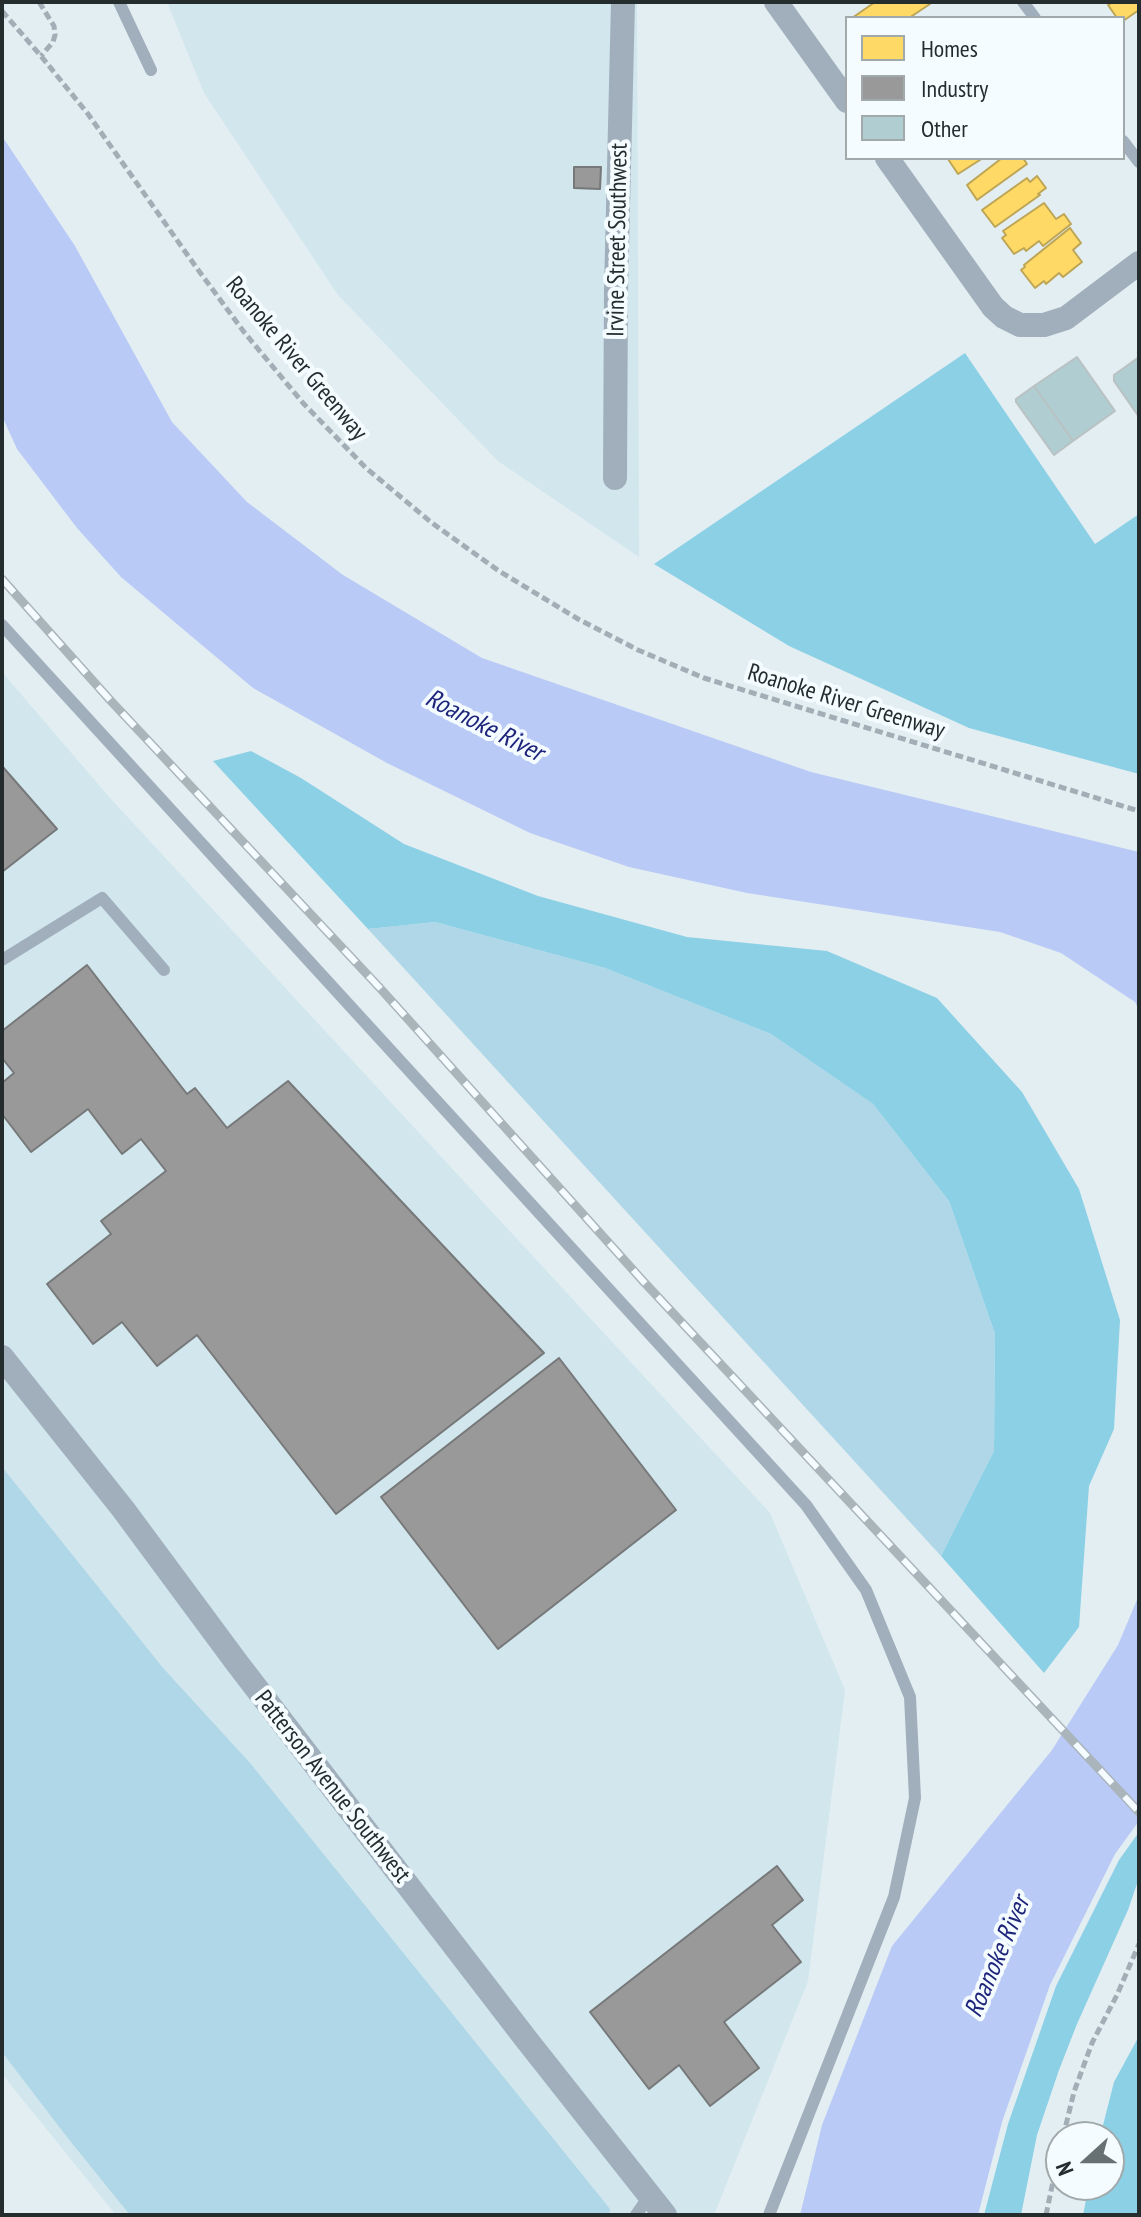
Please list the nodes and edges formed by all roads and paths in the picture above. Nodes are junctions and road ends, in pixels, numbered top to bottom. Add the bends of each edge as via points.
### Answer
1 (39, 2) edge
2 (119, 2) edge
3 (623, 2) edge
4 (776, 2) edge
5 (2, 11) edge
6 (41, 56) junction
7 (151, 70) dead end
8 (845, 98) edge
9 (1125, 144) edge
10 (888, 160) edge
11 (1139, 162) edge
12 (1139, 263) edge
13 (615, 478) dead end
14 (2, 625) edge
15 (1139, 811) edge
16 (2, 960) edge
17 (164, 970) dead end
18 (2, 1357) edge
19 (1139, 1944) edge
20 (1067, 2121) edge
21 (643, 2205) edge
22 (665, 2215) edge
23 (769, 2215) edge

1 - 6 path via 55,35
2 - 7 lane
3 - 13 street, Irvine Street Southwest
4 - 8 street
5 - 6 path, Roanoke River Greenway
6 - 15 path, Roanoke River Greenway via 244,332 303,403 366,468 499,571 578,619 704,678
9 - 11 lane
10 - 12 street via 993,307 1020,325 1066,318
14 - 23 lane via 806,1505 866,1590 910,1697 915,1798 894,1897
16 - 17 lane via 102,898
18 - 21 street, Patterson Avenue Southwest via 526,2039
19 - 20 path via 1092,2043
21 - 22 street, Patterson Avenue Southwest

